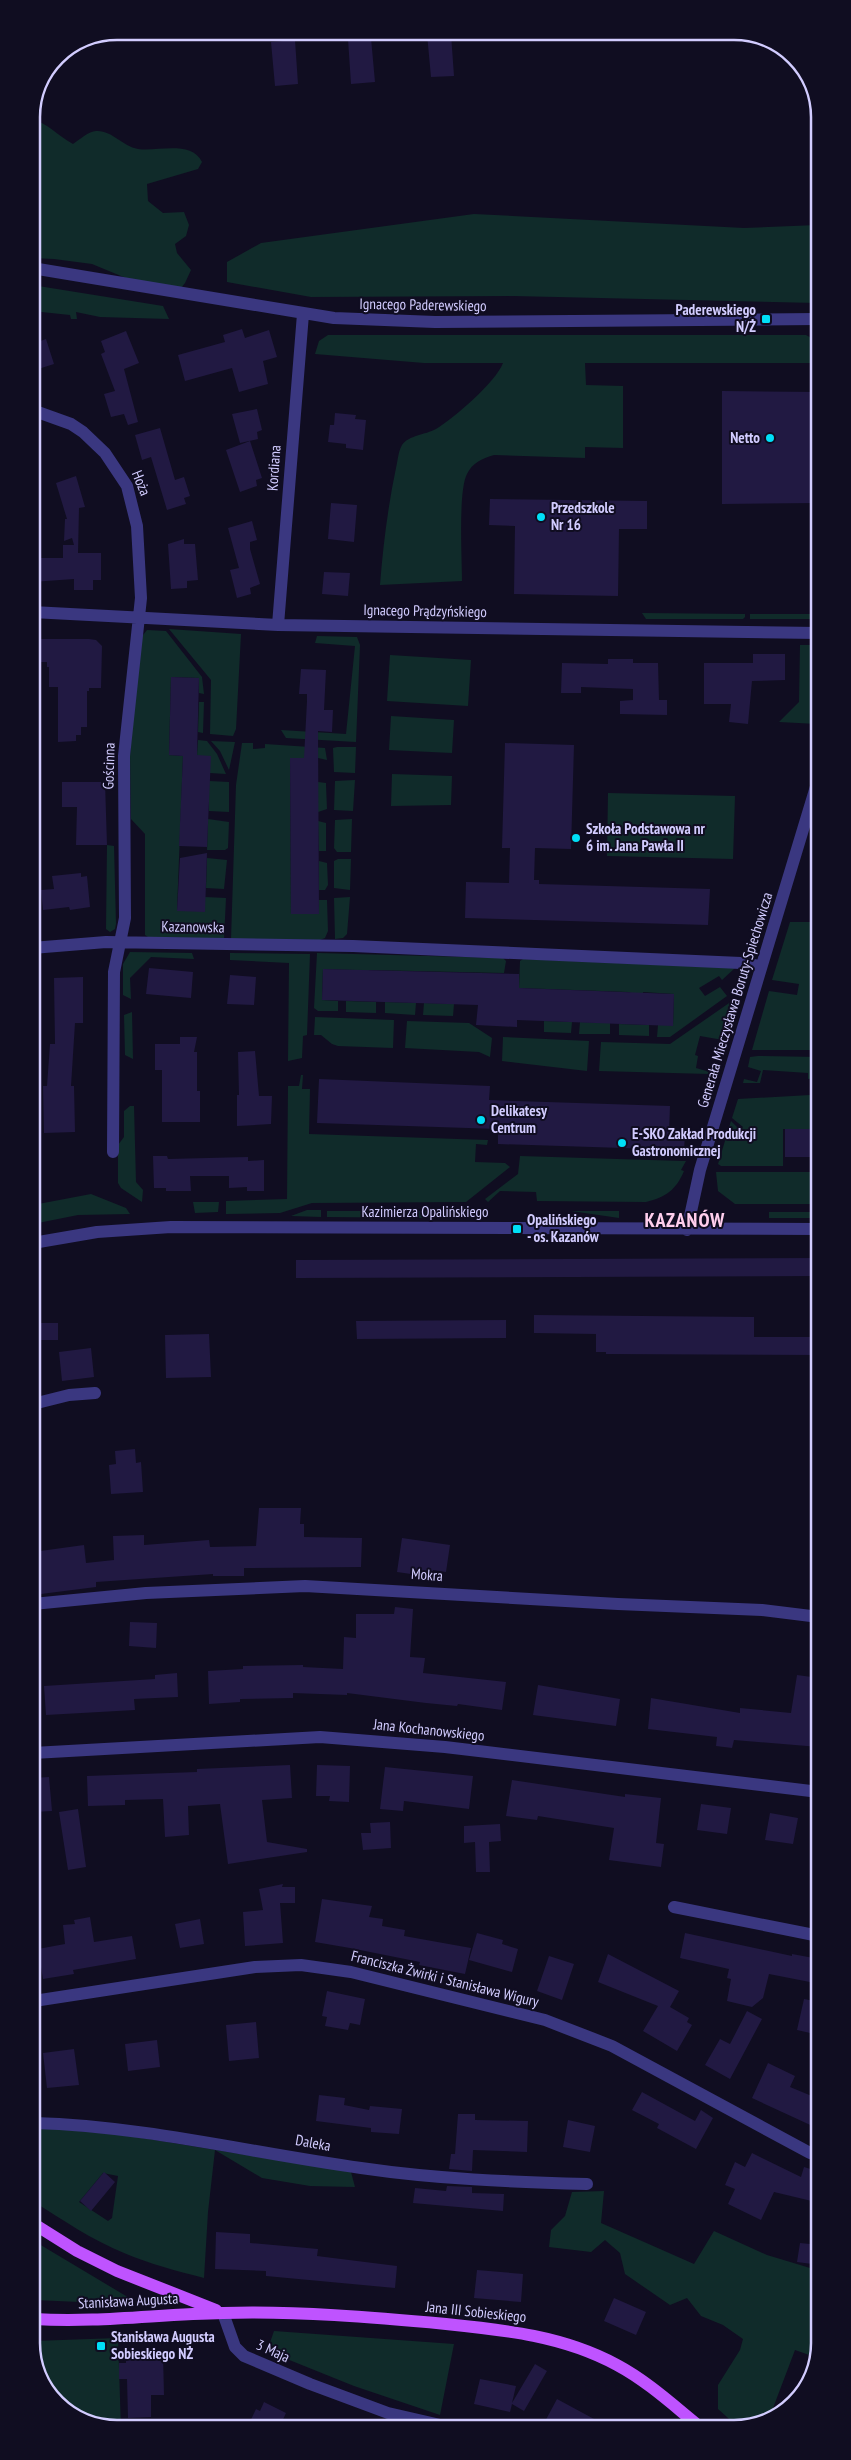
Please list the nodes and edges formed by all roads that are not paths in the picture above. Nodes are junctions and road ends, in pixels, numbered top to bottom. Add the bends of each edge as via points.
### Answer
1 (40, 269) edge
2 (303, 314) junction
3 (811, 319) edge
4 (40, 413) edge
5 (40, 612) edge
6 (139, 617) junction
7 (278, 625) junction
8 (811, 633) edge
9 (811, 802) edge
10 (119, 943) junction
11 (40, 947) edge
12 (760, 966) junction
13 (113, 1152) dead end
14 (811, 1229) edge
15 (688, 1230) junction
16 (40, 1242) edge
17 (95, 1393) dead end
18 (40, 1402) edge
19 (40, 1603) edge
20 (811, 1616) edge
21 (40, 1753) edge
22 (811, 1791) edge
23 (674, 1907) dead end
24 (811, 1934) edge
25 (40, 2001) edge
26 (40, 2123) edge
27 (811, 2153) edge
28 (587, 2184) dead end
29 (40, 2227) edge
30 (223, 2313) junction
31 (40, 2319) edge
32 (418, 2420) edge
33 (692, 2420) edge

1 - 2 street, Ignacego Paderewskiego
2 - 3 street, Ignacego Paderewskiego via 389,322
2 - 7 street, Kordiana
4 - 6 street, Hoża via 83,432 105,453 127,486 137,526
5 - 6 street, Ignacego Prądzyńskiego
6 - 7 street, Ignacego Prądzyńskiego
6 - 10 street, Gościnna via 124,756 125,918
7 - 8 street, Ignacego Prądzyńskiego
9 - 12 street, Generała Mieczysława Boruty-Spiechowicza
10 - 11 street, Kazanowska via 88,942
10 - 12 street, Kazanowska via 353,946
10 - 13 street, Gościnna via 114,960
12 - 15 street, Generała Mieczysława Boruty-Spiechowicza via 700,1170
14 - 15 street, Kazimierza Opalińskiego
15 - 16 street, Kazimierza Opalińskiego via 171,1227 97,1232
17 - 18 street
19 - 20 street, Mokra via 146,1593 314,1586 762,1610
21 - 22 street, Jana Kochanowskiego via 320,1737 445,1747
23 - 24 street
25 - 27 street, Franciszka Żwirki i Stanisława Wigury via 255,1967 301,1965 350,1972 545,2020 612,2046
26 - 28 street, Daleka via 71,2124 360,2168 476,2182
29 - 30 main road via 117,2271
30 - 31 main road, Stanisława Augusta
30 - 32 street, 3 Maja via 235,2347 244,2356 388,2413
30 - 33 main road, Jana III Sobieskiego via 410,2321 545,2337 618,2365

